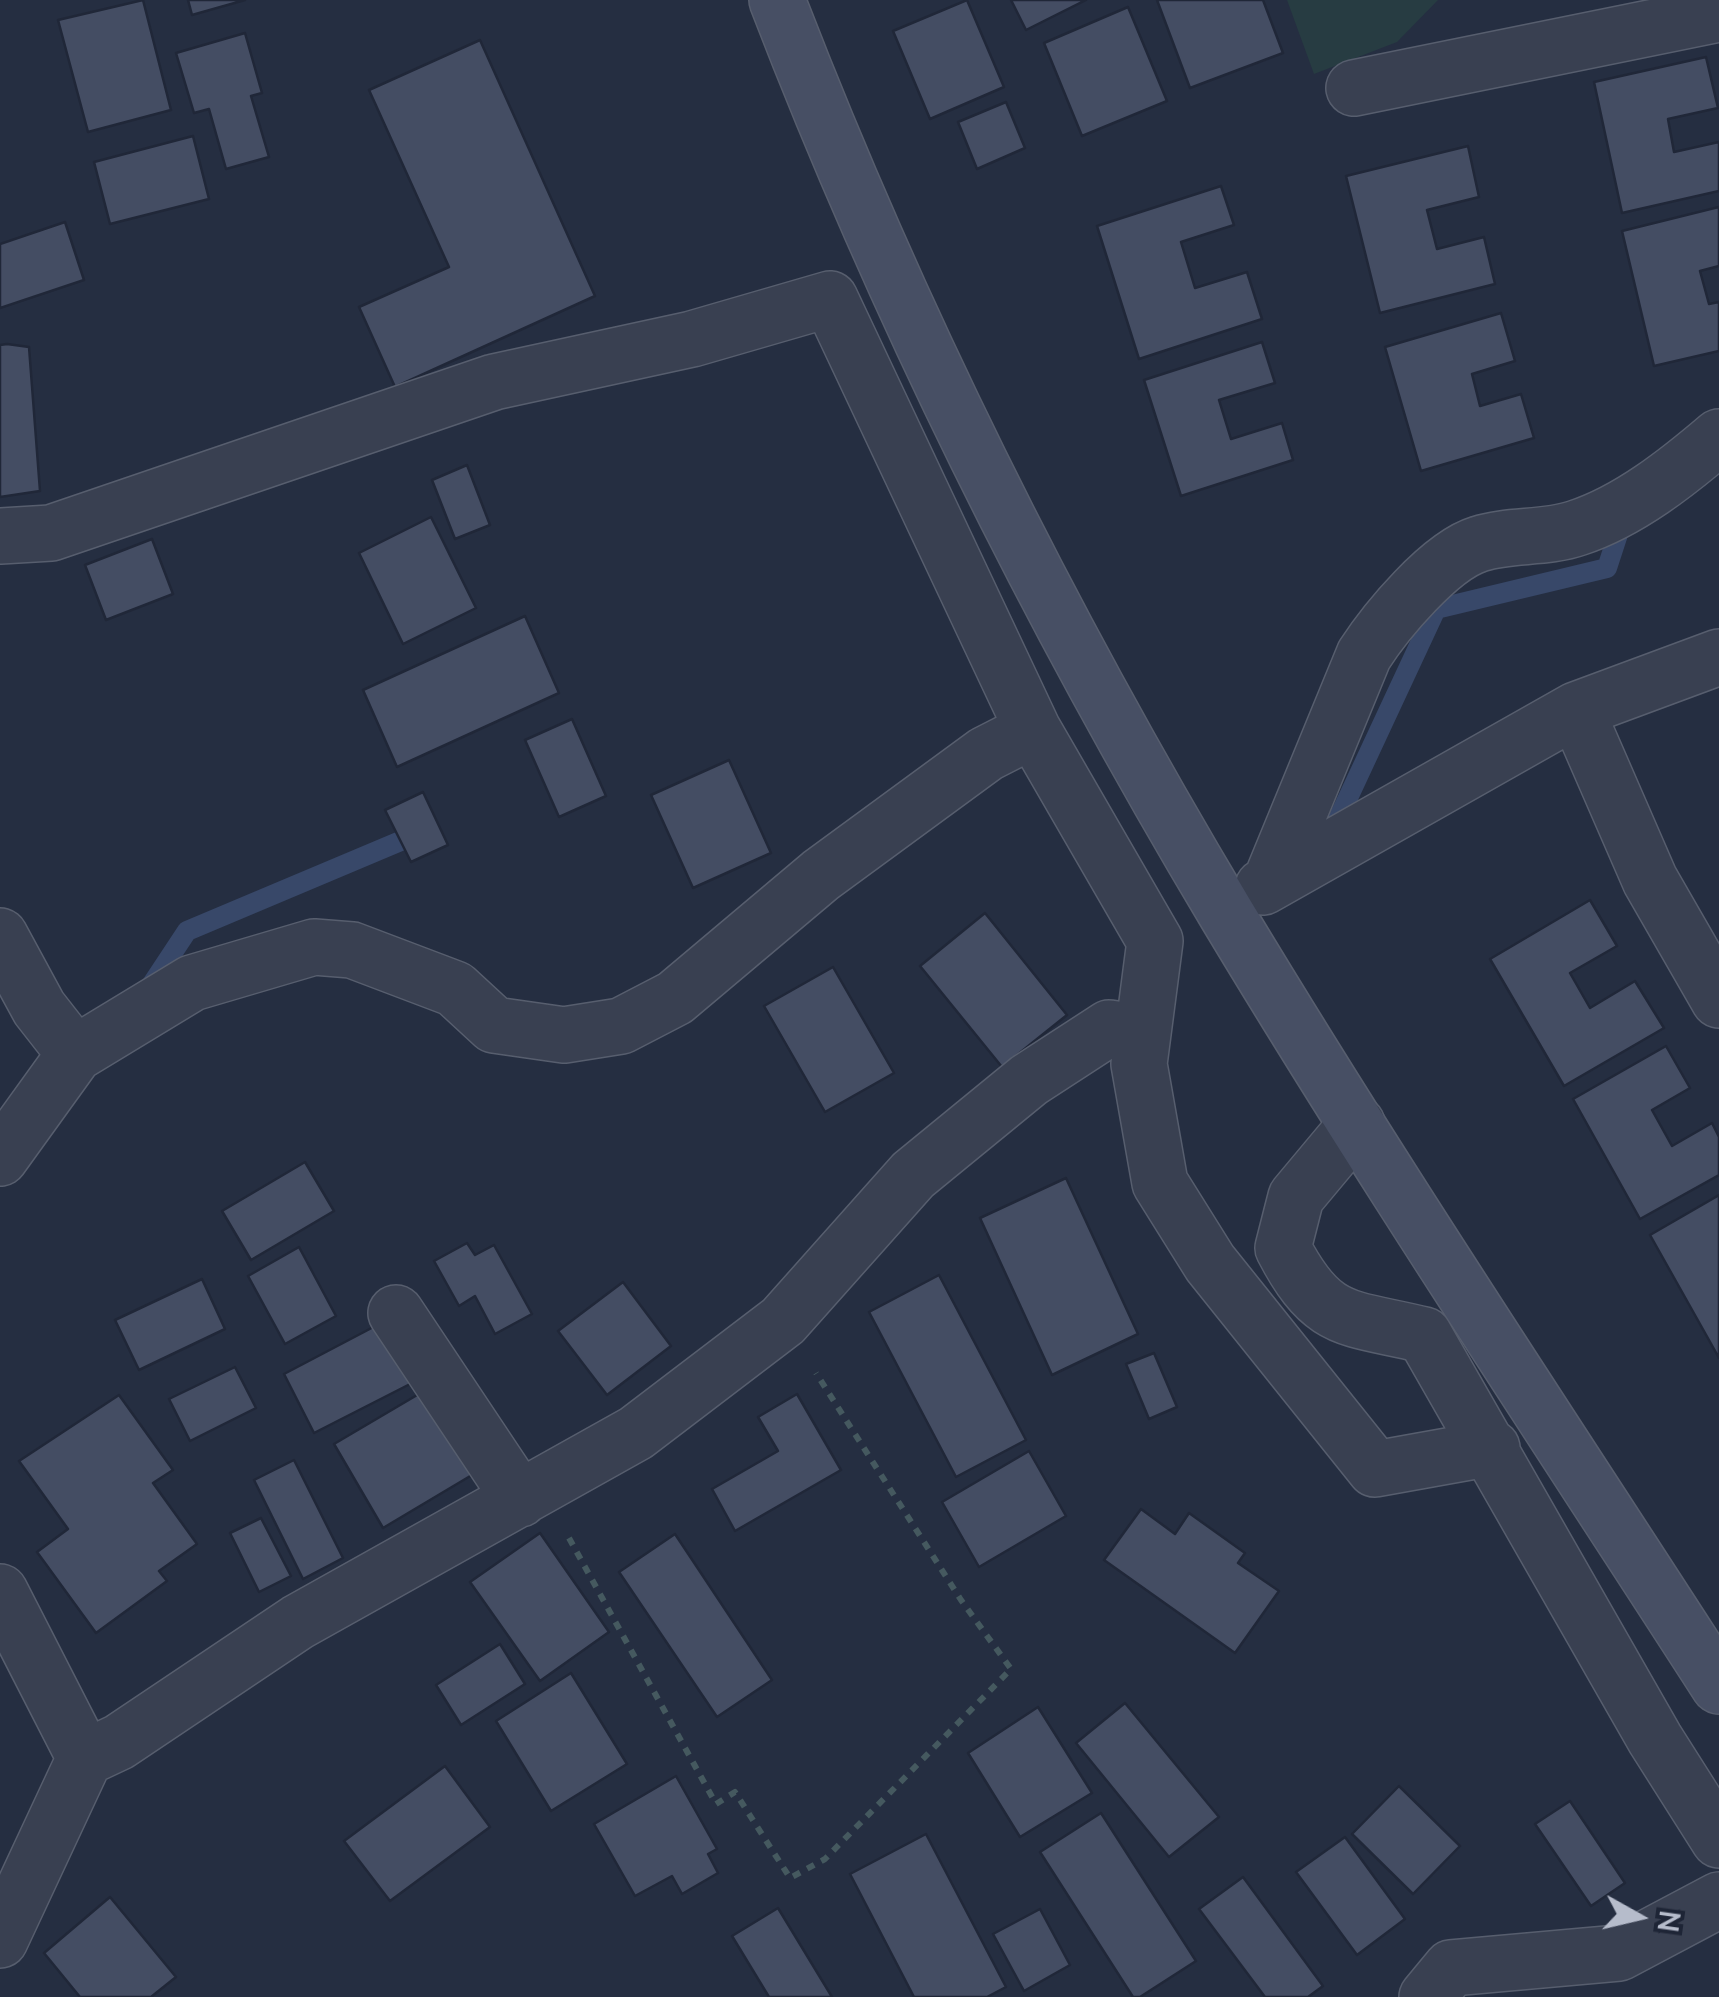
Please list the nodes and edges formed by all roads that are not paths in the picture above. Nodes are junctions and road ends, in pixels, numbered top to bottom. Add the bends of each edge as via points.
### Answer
1 (776, 0) edge
2 (1719, 14) edge
3 (1354, 88) dead end
4 (1719, 437) edge
5 (0, 536) edge
6 (1719, 658) edge
7 (1576, 710) junction
8 (1032, 730) junction
9 (1272, 881) junction
10 (1226, 913) junction
11 (0, 936) edge
12 (1719, 1000) edge
13 (1143, 1033) junction
14 (75, 1054) junction
15 (1358, 1124) junction
16 (0, 1158) edge
17 (396, 1313) dead end
18 (1492, 1448) junction
19 (530, 1493) junction
20 (0, 1592) edge
21 (1719, 1686) edge
22 (85, 1758) junction
23 (1719, 1840) edge
24 (1719, 1900) edge
25 (0, 1940) edge
26 (1427, 1997) edge

1 - 10 street via 977,456
2 - 3 street
4 - 9 street via 1640,496 1578,528 1481,543 1455,554 1364,655
5 - 8 street via 51,533 494,382 692,339 830,299
6 - 7 street
7 - 9 street
7 - 12 street via 1650,880
8 - 13 street via 1155,941
8 - 14 street via 986,754 821,875 675,998 621,1026 564,1034 494,1025 455,990 352,950 314,947 192,983
9 - 10 street
10 - 15 street
11 - 14 street via 39,1008
13 - 18 street via 1139,1064 1160,1184 1210,1263 1374,1469
13 - 19 street via 1109,1028 1029,1080 913,1175 784,1322 636,1433
14 - 16 street
15 - 18 street via 1296,1197 1283,1248 1302,1285 1328,1311 1424,1336
15 - 21 street
17 - 19 street
18 - 23 street via 1654,1739
19 - 22 street via 298,1622
20 - 22 street
22 - 25 street
24 - 26 street via 1619,1953 1451,1968

